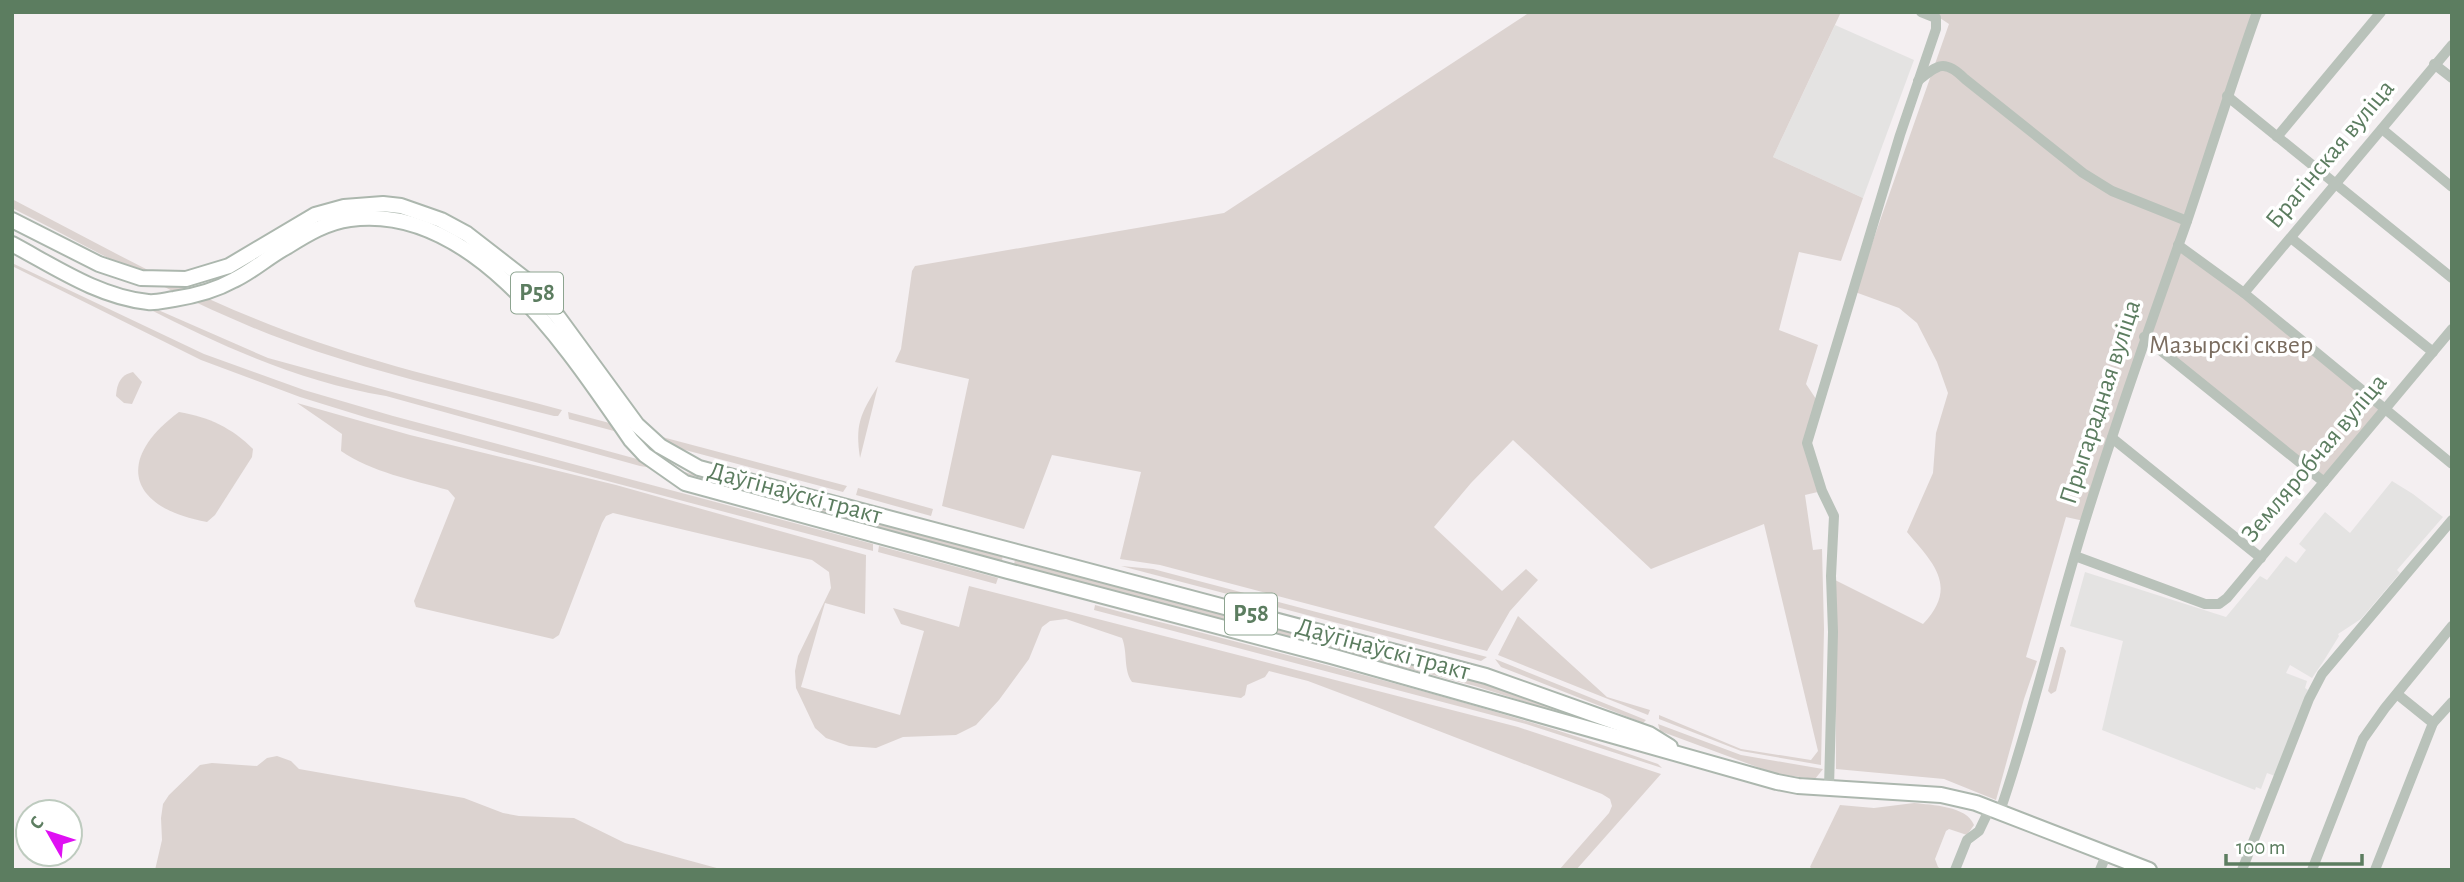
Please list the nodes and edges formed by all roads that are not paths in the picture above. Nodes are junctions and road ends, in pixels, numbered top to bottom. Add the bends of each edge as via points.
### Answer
1 (1921, 12) edge
2 (2257, 12) edge
3 (2381, 12) edge
4 (2452, 45) edge
5 (2434, 64) junction
6 (2452, 78) edge
7 (1918, 80) junction
8 (2227, 96) junction
9 (2382, 129) junction
10 (2277, 137) junction
11 (2334, 183) junction
12 (2452, 187) edge
13 (12, 220) edge
14 (2187, 221) junction
15 (2291, 238) junction
16 (12, 244) edge
17 (2178, 244) junction
18 (2452, 278) edge
19 (2244, 293) junction
20 (2452, 329) edge
21 (2144, 337) junction
22 (2433, 352) junction
23 (2385, 409) junction
24 (2112, 438) junction
25 (2452, 464) edge
26 (2324, 482) junction
27 (761, 485) junction
28 (757, 503) junction
29 (2452, 520) edge
30 (2075, 556) junction
31 (2261, 558) junction
32 (2452, 626) edge
33 (2397, 694) junction
34 (2452, 702) edge
35 (2437, 719) junction
36 (2452, 724) edge
37 (1679, 753) junction
38 (1829, 788) junction
39 (1995, 810) junction
40 (2108, 853) junction
41 (1955, 870) edge
42 (2100, 870) edge
43 (2149, 870) edge
44 (2242, 870) edge
45 (2312, 870) edge
46 (2375, 870) edge

1 - 7 street via 1936,18 1936,29
2 - 8 street, Прыгарадная вуліца
3 - 10 street
4 - 5 street, Брагінская вуліца
5 - 6 street
5 - 9 street, Брагінская вуліца
7 - 14 street via 1932,69 1953,66 2083,173 2112,191
7 - 38 street via 1807,443 1835,516
8 - 10 street
8 - 14 street, Прыгарадная вуліца
9 - 11 street, Брагінская вуліца
9 - 12 street
10 - 11 street
11 - 15 street, Брагінская вуліца
11 - 18 street
13 - 27 main road, Даўгінаўскі тракт / Р58 via 109,268 141,278 186,279 229,266 314,215 344,207 401,206 441,220 525,279 637,425 660,446 699,468
14 - 17 street, Прыгарадная вуліца
15 - 19 street, Брагінская вуліца
15 - 22 street
16 - 28 main road, Даўгінаўскі тракт / Р58 via 96,289 149,303 192,296 234,281 316,229 350,219 396,219 437,234 516,289 550,326 645,455 685,483
17 - 19 street
17 - 21 street, Прыгарадная вуліца
19 - 23 street
20 - 22 street, Земляробчая вуліца
21 - 24 street, Прыгарадная вуліца
21 - 26 street
22 - 23 street, Земляробчая вуліца
23 - 25 street
23 - 26 street, Земляробчая вуліца
24 - 30 street, Прыгарадная вуліца
24 - 31 street
26 - 31 street, Земляробчая вуліца
27 - 28 main road
27 - 37 main road, Даўгінаўскі тракт / Р58 via 1486,676 1649,734
28 - 37 main road, Даўгінаўскі тракт / Р58
29 - 44 street via 2322,674
30 - 31 street, Земляробчая вуліца via 2206,604 2228,598
30 - 39 street, Прыгарадная вуліца via 2035,698
32 - 33 street
33 - 35 street
33 - 45 street via 2363,739
34 - 35 street
35 - 36 street
35 - 46 street
37 - 38 main road, Даўгінаўскі тракт / Р58 via 1777,782
38 - 39 main road, Даўгінаўскі тракт / Р58 via 1941,795
39 - 40 main road, Даўгінаўскі тракт / Р58
39 - 41 street, Прыгарадная вуліца via 1966,840
40 - 42 street
40 - 43 main road, Даўгінаўскі тракт / Р58

